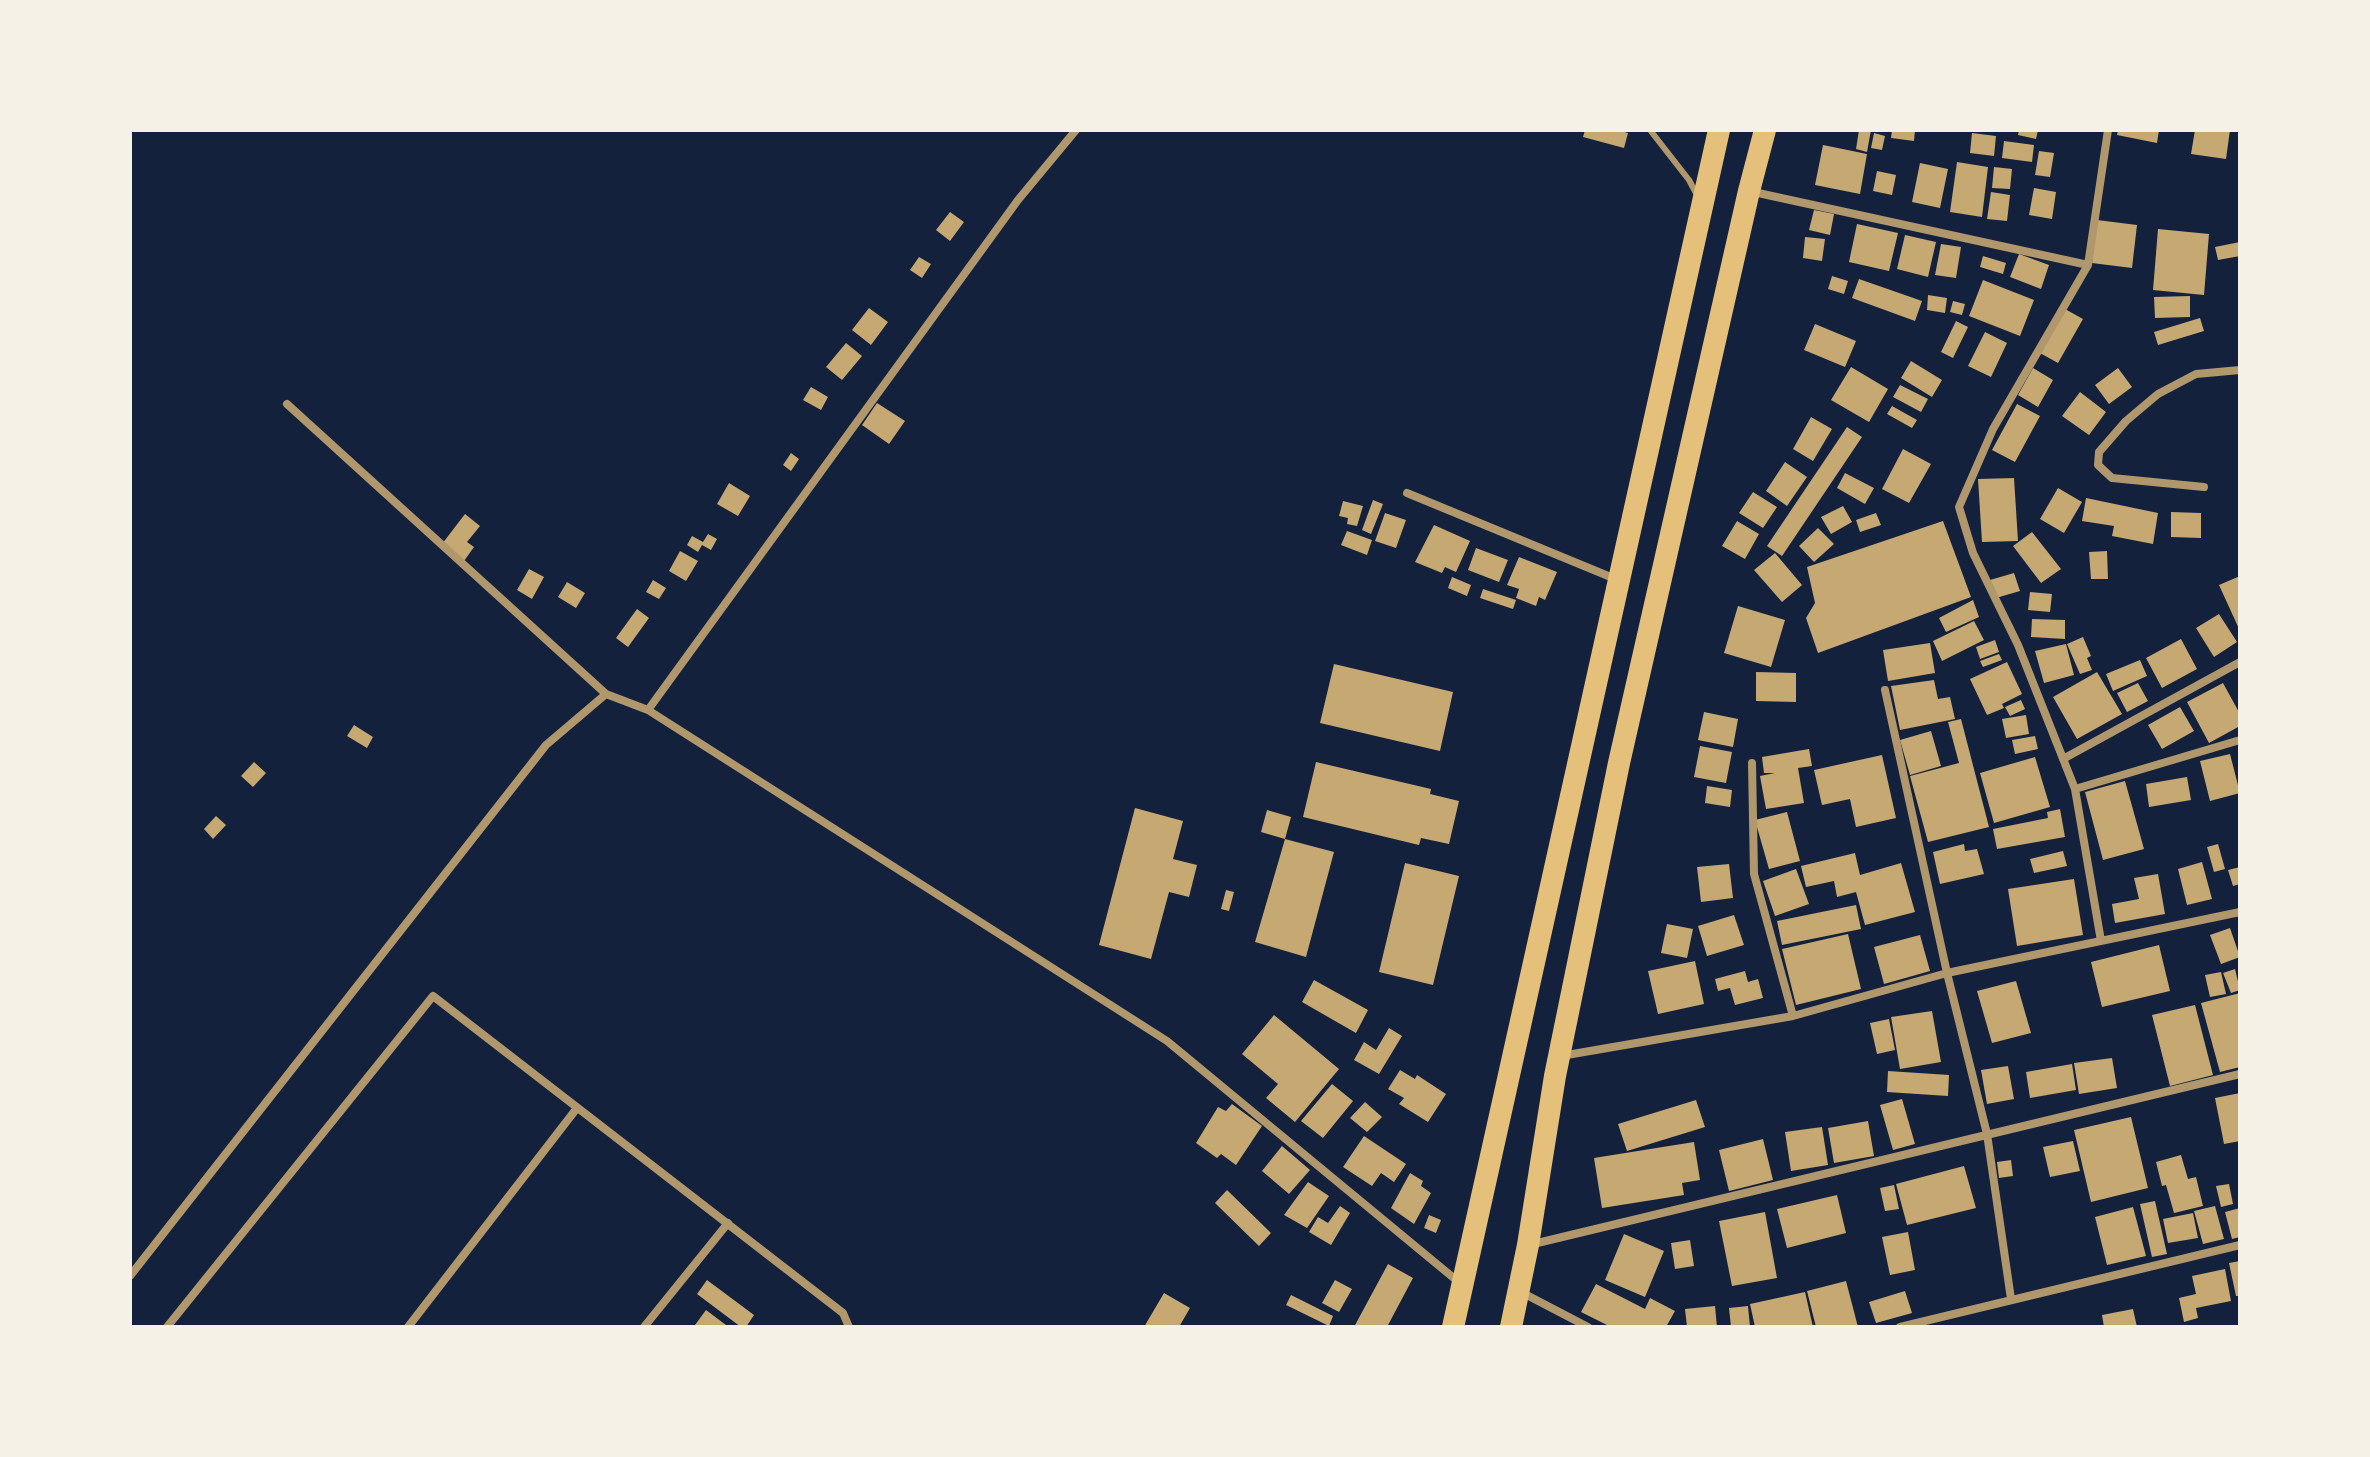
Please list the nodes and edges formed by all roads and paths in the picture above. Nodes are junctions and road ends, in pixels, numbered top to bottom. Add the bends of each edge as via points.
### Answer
1 (1076, 130) edge
2 (1650, 130) edge
3 (1719, 130) edge
4 (1765, 130) edge
5 (2108, 130) edge
6 (1749, 191) junction
7 (1703, 205) junction
8 (2088, 265) junction
9 (2240, 370) edge
10 (287, 404) dead end
11 (2204, 487) dead end
12 (1407, 493) dead end
13 (1619, 581) junction
14 (2240, 662) edge
15 (1885, 690) dead end
16 (606, 694) junction
17 (648, 710) junction
18 (2240, 740) edge
19 (2063, 759) junction
20 (1752, 763) dead end
21 (2075, 789) junction
22 (2240, 912) edge
23 (2101, 941) junction
24 (1947, 973) junction
25 (1793, 1016) junction
26 (1558, 1057) junction
27 (2240, 1074) edge
28 (577, 1108) junction
29 (1987, 1134) junction
30 (728, 1223) junction
31 (1528, 1245) junction
32 (2240, 1245) edge
33 (130, 1276) edge
34 (1462, 1285) junction
35 (1519, 1290) junction
36 (2011, 1299) junction
37 (167, 1327) edge
38 (408, 1327) edge
39 (644, 1327) edge
40 (849, 1327) edge
41 (1453, 1327) edge
42 (1511, 1327) edge
43 (1588, 1327) edge
44 (1900, 1327) edge

1 - 17 street via 1018,200
2 - 7 lane
3 - 7 highway
4 - 6 highway
5 - 8 street
6 - 8 street
6 - 26 highway
7 - 13 highway
8 - 19 street via 1993,429 1959,507 1973,553 2018,645
9 - 11 street via 2196,374 2158,394 2099,452 2098,465 2112,478
10 - 16 street
12 - 13 street
13 - 34 highway
14 - 19 street
15 - 24 street
16 - 17 street
16 - 33 street via 546,745
17 - 34 street via 1167,1041
18 - 21 street
19 - 21 street
20 - 25 street via 1754,874
21 - 23 street
22 - 23 street
23 - 24 street
24 - 25 street
24 - 29 street
25 - 26 street
26 - 31 highway
27 - 29 street
28 - 30 street
28 - 37 street via 433,996
28 - 38 street
29 - 31 street
29 - 36 street
30 - 39 street
30 - 40 street via 843,1313
31 - 35 highway
32 - 36 street
34 - 41 highway
35 - 42 highway
35 - 43 street
36 - 44 street

